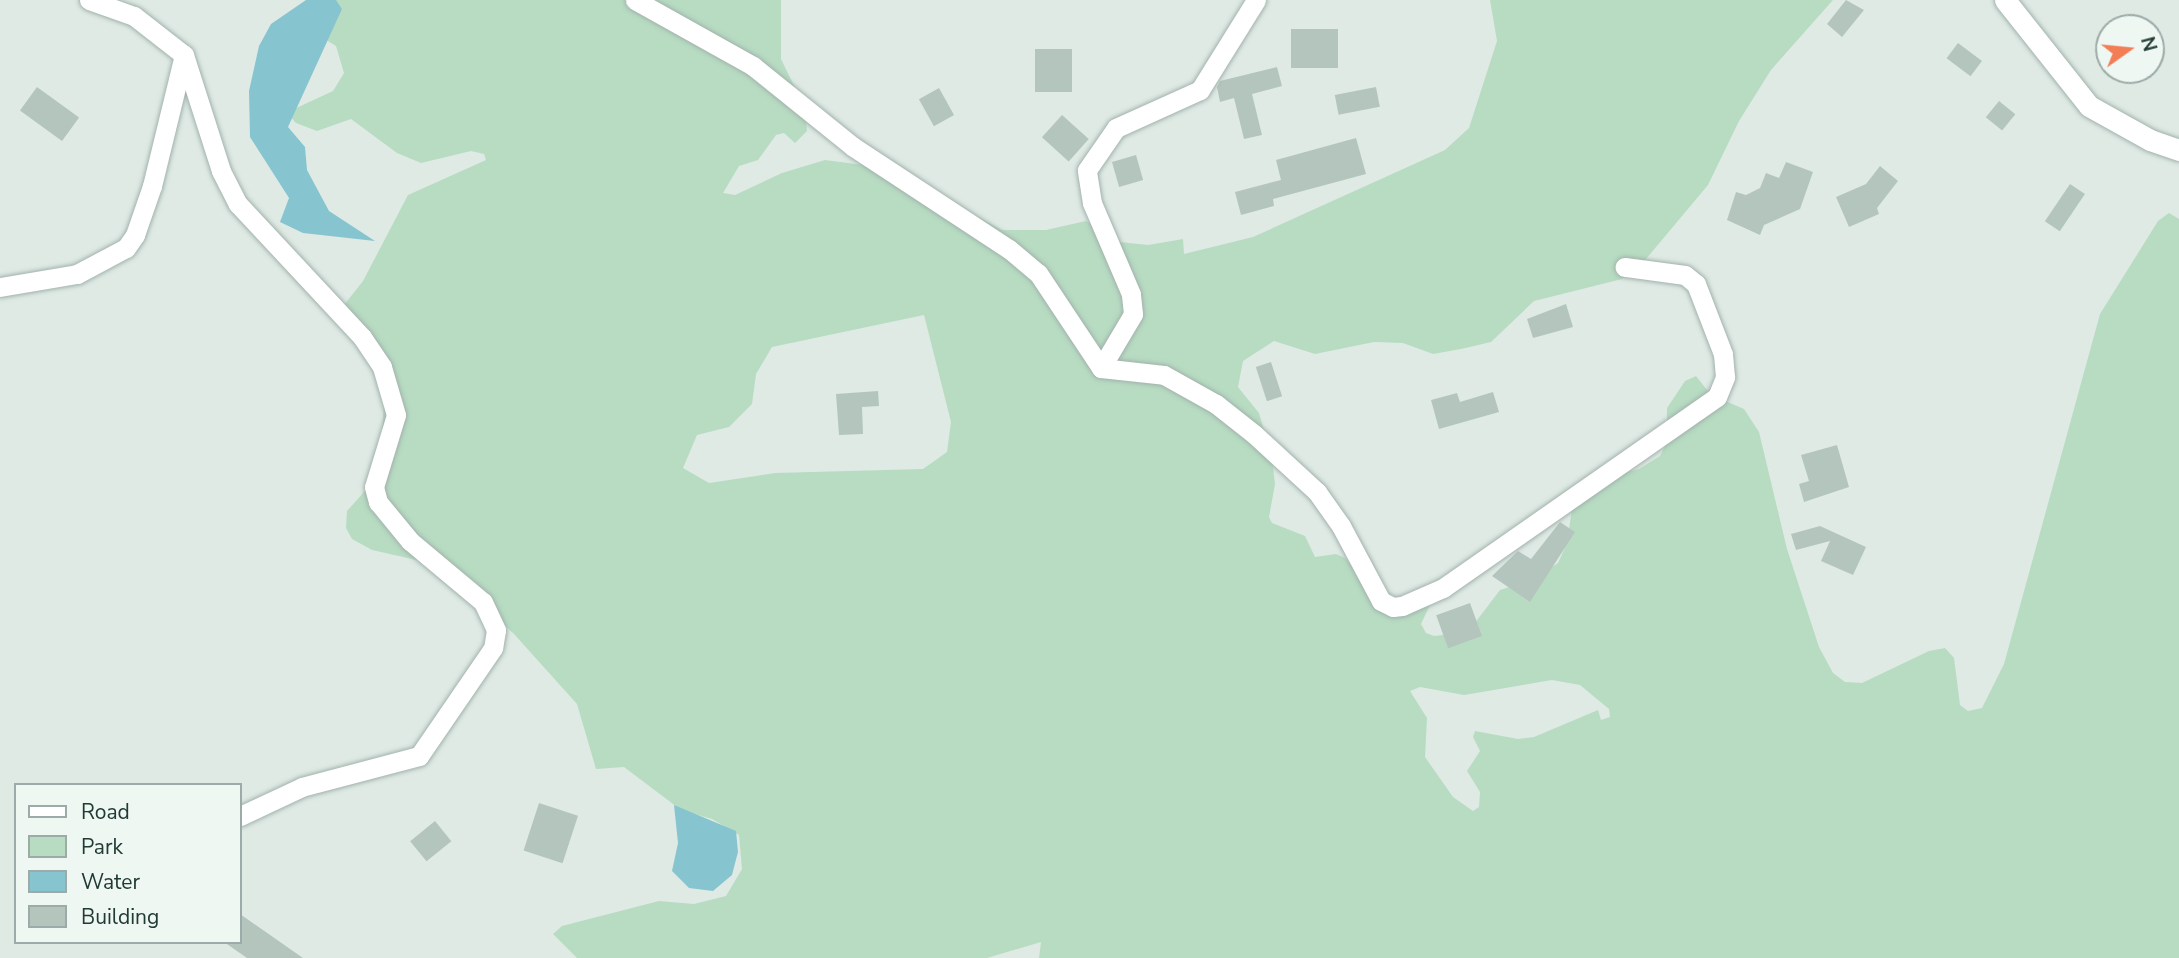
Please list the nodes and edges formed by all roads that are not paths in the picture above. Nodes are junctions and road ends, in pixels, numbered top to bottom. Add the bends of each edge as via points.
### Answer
1 (89, 0) edge
2 (635, 0) edge
3 (1256, 0) edge
4 (2005, 0) edge
5 (184, 55) junction
6 (2179, 150) edge
7 (1625, 267) dead end
8 (0, 287) edge
9 (1101, 368) junction
10 (242, 815) edge

1 - 5 street via 134,16
2 - 9 street via 753,66 852,146 1019,257 1038,273
3 - 9 street via 1200,90 1116,128 1087,170 1091,203 1133,314
4 - 6 street via 2089,106 2150,140
5 - 8 street via 152,186 126,247 77,274
5 - 10 street via 221,171 238,204 362,337 382,367 396,415 374,487 377,502 410,541 483,602 496,630 493,648 419,757 302,787
7 - 9 street via 1685,275 1696,284 1723,354 1725,377 1717,397 1443,588 1402,606 1381,601 1317,492 1244,426 1164,375

